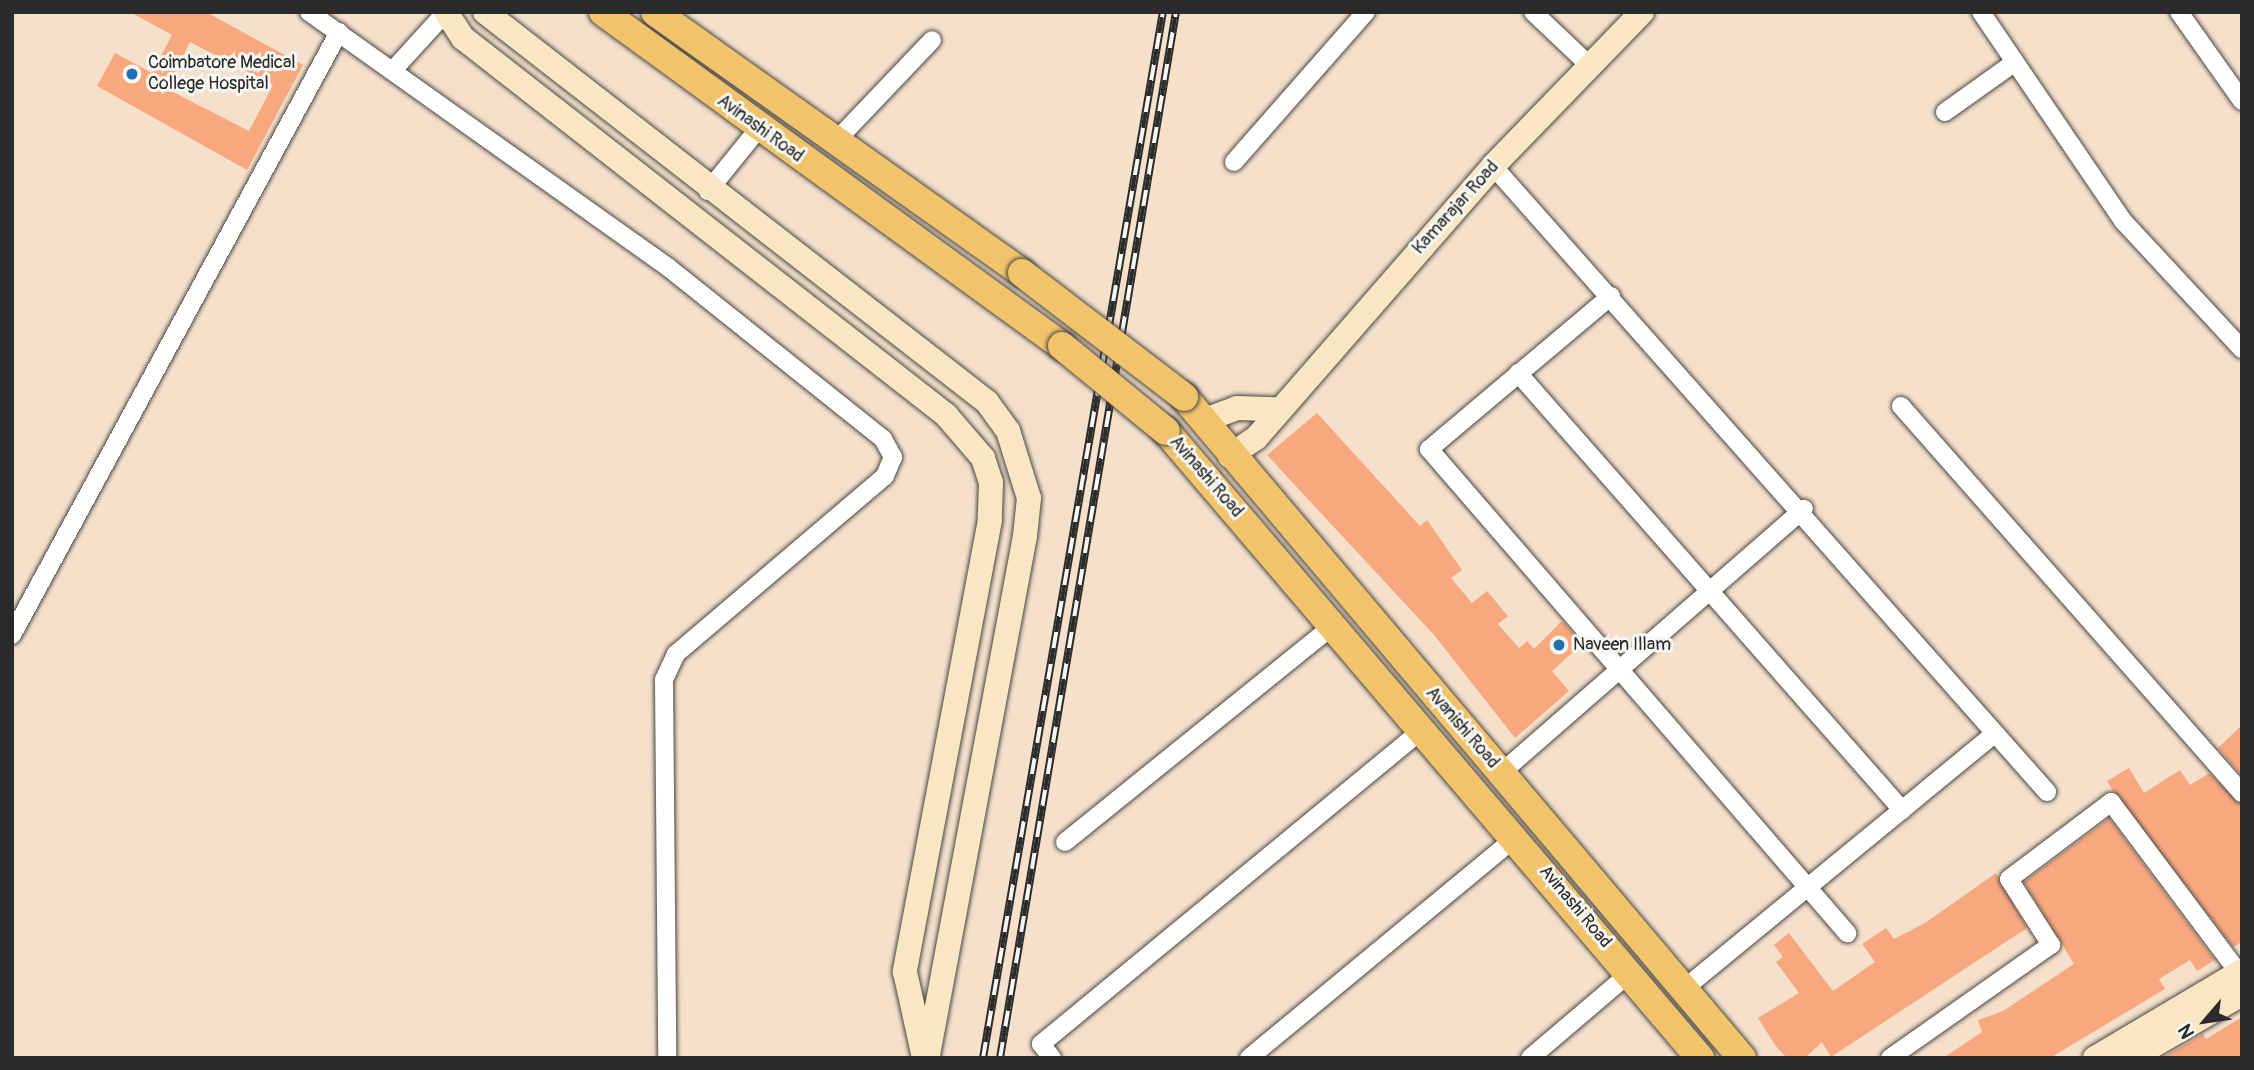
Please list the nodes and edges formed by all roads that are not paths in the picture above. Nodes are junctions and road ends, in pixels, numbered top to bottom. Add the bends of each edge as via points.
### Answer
1 (309, 12) edge
2 (446, 12) edge
3 (485, 12) edge
4 (603, 12) edge
5 (655, 12) edge
6 (1366, 12) edge
7 (1533, 12) edge
8 (1642, 12) edge
9 (1981, 12) edge
10 (2179, 12) edge
11 (339, 32) junction
12 (932, 40) dead end
13 (2015, 62) junction
14 (1590, 66) junction
15 (394, 69) junction
16 (2242, 101) edge
17 (1945, 112) dead end
18 (759, 128) junction
19 (834, 143) junction
20 (1234, 162) dead end
21 (1493, 166) junction
22 (708, 191) junction
23 (1611, 296) junction
24 (2242, 349) edge
25 (1518, 373) junction
26 (1184, 397) joint
27 (1901, 406) dead end
28 (1275, 409) junction
29 (1202, 421) junction
30 (1230, 456) junction
31 (1804, 509) junction
32 (1708, 592) junction
33 (1334, 625) junction
34 (12, 635) edge
35 (1622, 667) junction
36 (1462, 728) junction
37 (1995, 733) junction
38 (1432, 738) junction
39 (1501, 773) junction
40 (2047, 792) dead end
41 (2242, 793) edge
42 (1902, 810) junction
43 (1516, 837) junction
44 (1065, 842) dead end
45 (1570, 852) junction
46 (1546, 872) junction
47 (1808, 887) junction
48 (1847, 933) dead end
49 (1630, 973) junction
50 (2241, 979) edge
51 (1685, 988) junction
52 (1247, 1057) edge
53 (667, 1058) edge
54 (926, 1058) edge
55 (1052, 1058) edge
56 (1530, 1058) edge
57 (1700, 1058) edge
58 (1742, 1058) edge
59 (1889, 1058) edge
60 (2095, 1058) edge
61 (2132, 1058) edge

1 - 11 street
2 - 15 street
2 - 54 main road via 463,38 946,415 983,458 991,484 990,520 905,972
3 - 22 main road
4 - 18 main road, Avinashi Road
5 - 19 main road, Avinashi Road
6 - 20 street
7 - 14 street
8 - 14 main road, Kamarajar Road
9 - 13 street
10 - 16 street
11 - 15 street
11 - 34 street
12 - 19 street
13 - 17 street
13 - 24 street via 2123,221
14 - 21 main road, Kamarajar Road
15 - 53 street via 669,268 883,439 893,457 885,476 677,654 664,680
18 - 22 street
18 - 33 main road, Avinashi Road, bridge via 1062,346 1166,431
19 - 26 main road, Avinashi Road, bridge via 1022,273
21 - 23 street
21 - 28 main road, Kamarajar Road
22 - 54 main road via 987,402 1020,463 1029,498
23 - 25 street
23 - 31 street
25 - 32 street
25 - 35 street via 1429,449
26 - 29 main road, Avanishi Road
27 - 41 street
28 - 29 main road via 1237,408
28 - 30 main road, Kamarajar Road via 1256,438
29 - 30 main road, Avanishi Road
30 - 36 main road, Avanishi Road
31 - 32 street
31 - 37 street
32 - 35 street
32 - 42 street
33 - 38 main road, Avinashi Road
33 - 44 street
35 - 39 street
35 - 47 street
36 - 38 main road
36 - 39 main road, Avanishi Road
37 - 40 street
37 - 42 street
38 - 43 main road, Avinashi Road
38 - 55 street via 1041,1044
39 - 45 main road, Avanishi Road
42 - 47 street
43 - 46 main road, Avinashi Road
43 - 52 street
45 - 46 main road
45 - 51 main road, Avanishi Road
46 - 49 main road, Avinashi Road
47 - 48 street
47 - 51 street
49 - 56 street
49 - 57 main road, Avinashi Road
50 - 59 street via 2110,802 2008,879 2051,945
50 - 60 main road
50 - 61 main road
51 - 58 main road, Avanishi Road

